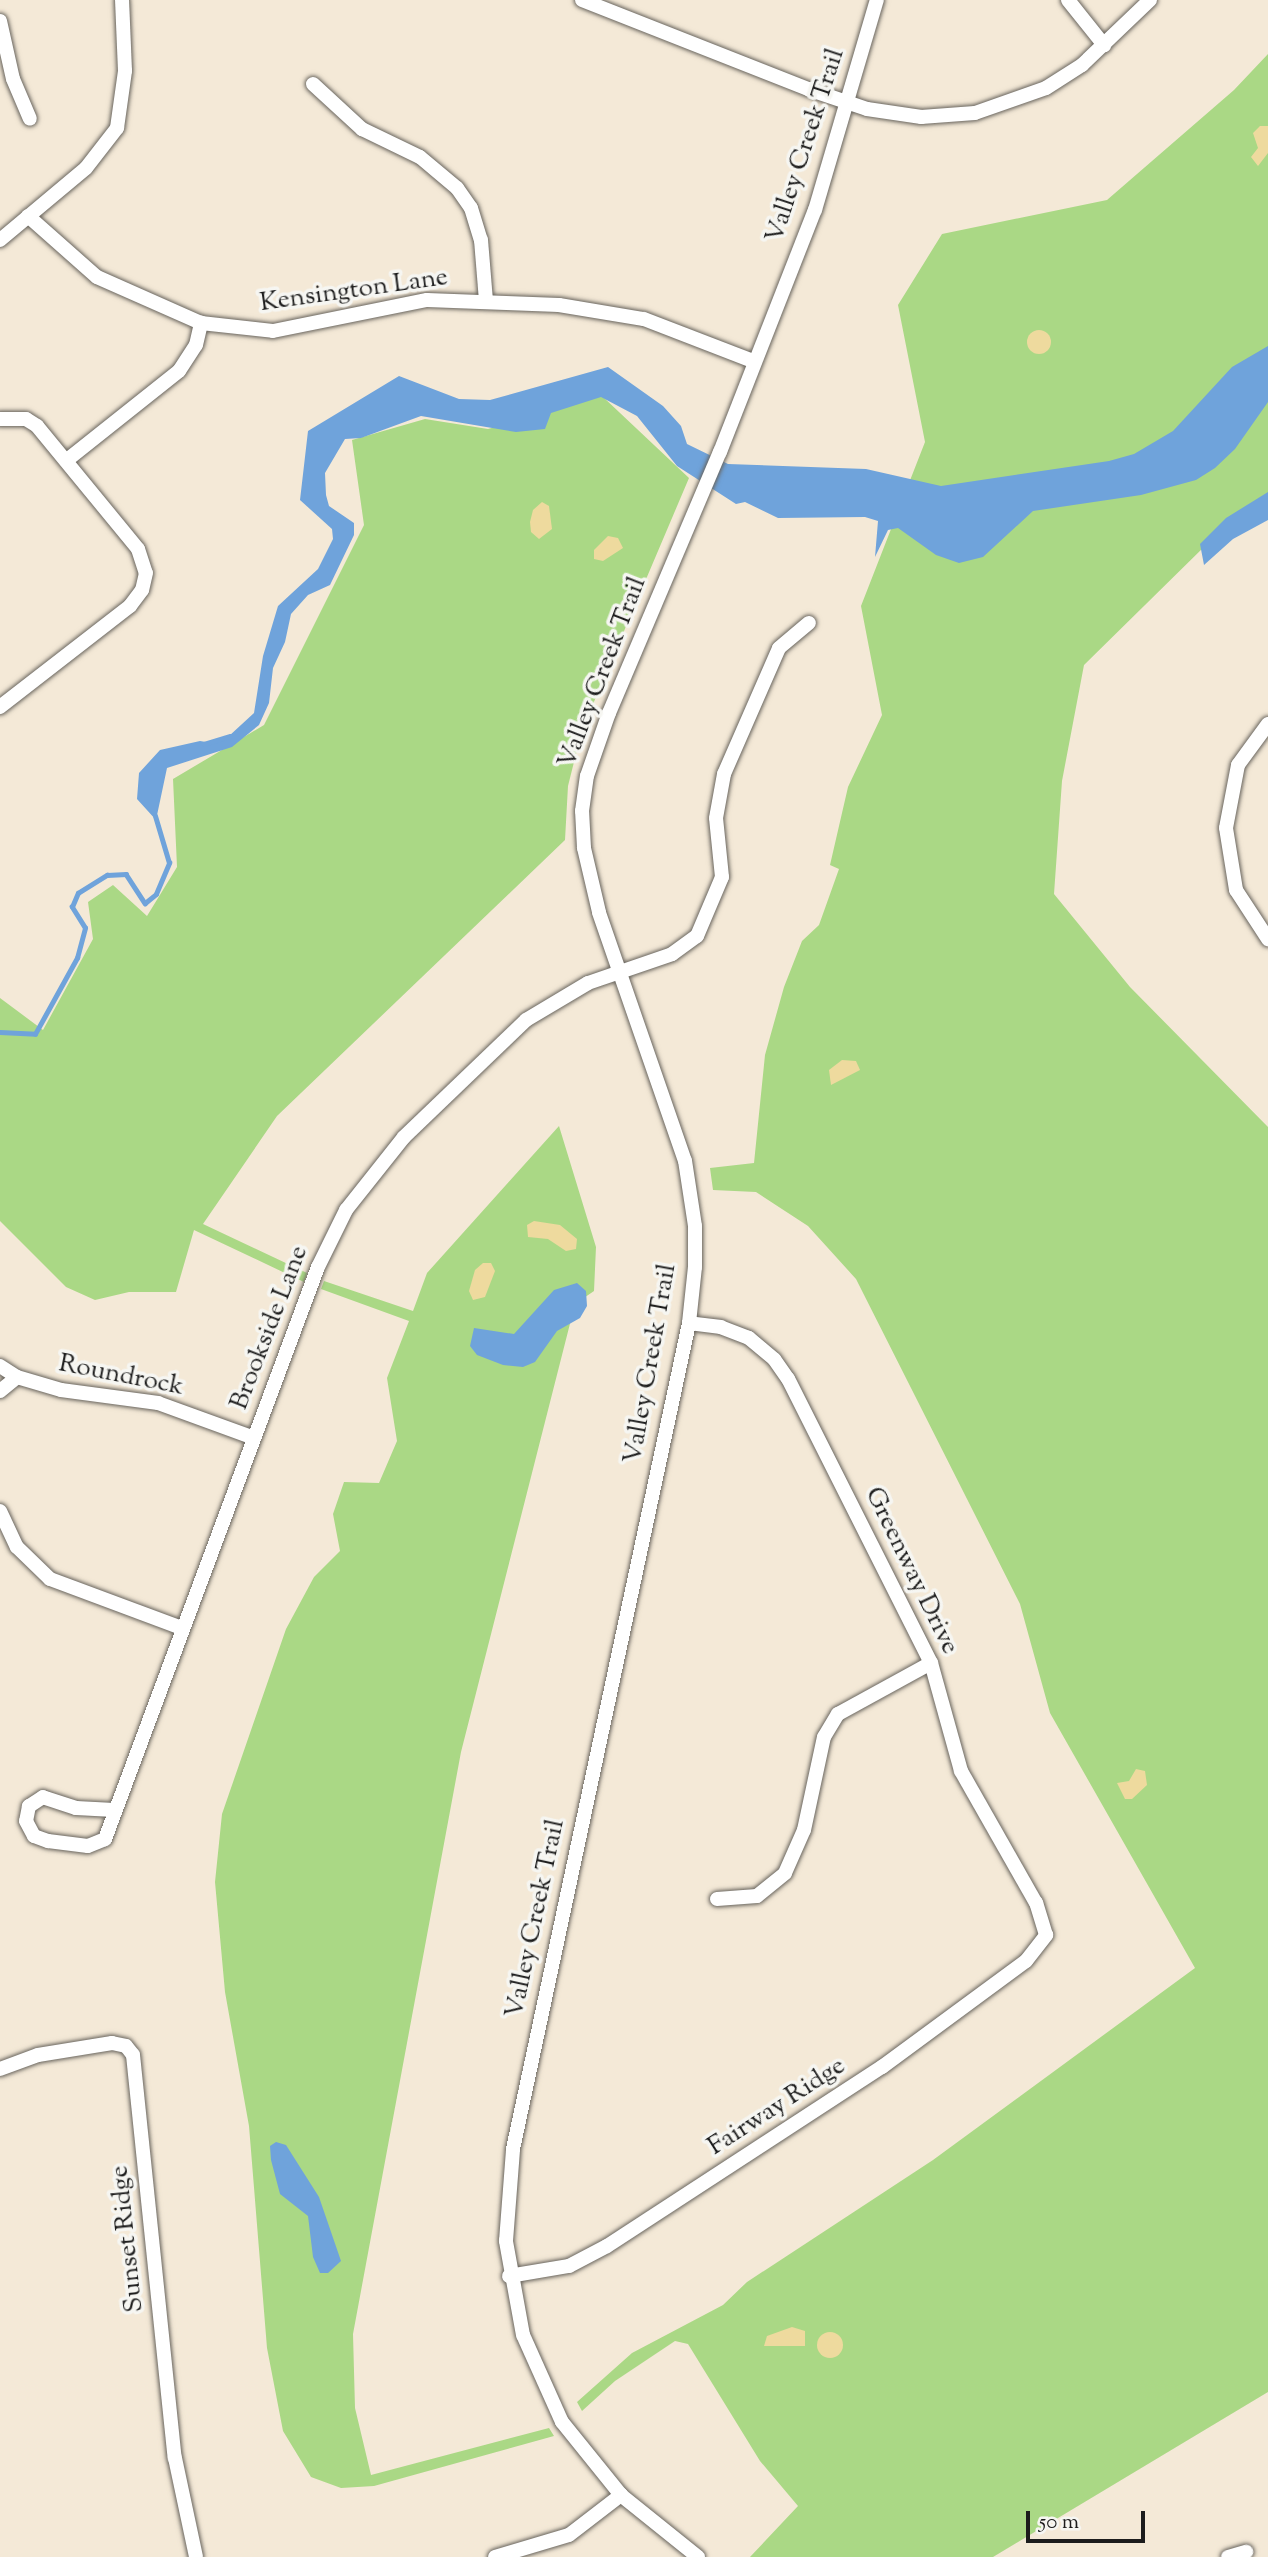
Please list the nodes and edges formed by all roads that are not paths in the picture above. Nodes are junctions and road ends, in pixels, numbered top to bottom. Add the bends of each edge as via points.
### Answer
1 (122, 0) edge
2 (582, 0) edge
3 (877, 0) edge
4 (1068, 0) edge
5 (1150, 0) edge
6 (0, 20) edge
7 (1104, 45) junction
8 (313, 84) dead end
9 (848, 103) junction
10 (30, 119) dead end
11 (29, 216) junction
12 (0, 240) edge
13 (486, 301) junction
14 (201, 323) junction
15 (753, 361) junction
16 (0, 419) edge
17 (66, 460) junction
18 (809, 623) dead end
19 (0, 707) edge
20 (1268, 724) edge
21 (1268, 939) edge
22 (619, 972) junction
23 (689, 1323) junction
24 (0, 1366) edge
25 (17, 1377) junction
26 (0, 1391) edge
27 (254, 1438) junction
28 (0, 1511) edge
29 (182, 1628) junction
30 (932, 1663) junction
31 (114, 1810) junction
32 (717, 1899) dead end
33 (1046, 1935) joint
34 (0, 2068) edge
35 (509, 2276) junction
36 (621, 2495) junction
37 (1246, 2552) dead end
38 (196, 2557) edge
39 (495, 2557) edge
40 (698, 2557) edge
41 (1228, 2557) edge

1 - 11 street via 124,103 117,128 86,168
2 - 9 street
3 - 9 street, Valley Creek Trail
4 - 7 street
5 - 7 street
6 - 10 street via 13,79
7 - 9 street via 1046,88 975,113 905,116
8 - 13 street via 362,130 420,157 457,188 471,208 481,240
9 - 15 street, Valley Creek Trail via 815,210
11 - 12 street
11 - 14 street, Kensington Lane via 97,277
13 - 14 street, Kensington Lane via 426,300 273,331
13 - 15 street, Kensington Lane via 602,310 644,319
14 - 17 street via 195,345 179,371
15 - 22 street, Valley Creek Trail via 720,452 609,713 584,791 584,848
16 - 17 street via 26,419
17 - 19 street via 138,549 146,573 142,590 130,606
18 - 22 street, Brookside Lane via 779,648 724,774 716,818 722,877 703,926 682,950
20 - 21 street via 1238,765 1226,828 1237,890
22 - 23 street, Valley Creek Trail via 688,1176 696,1245
22 - 27 street, Brookside Lane via 574,990 526,1020 372,1172 322,1257
23 - 30 street, Greenway Drive via 739,1333 766,1350 781,1368
23 - 35 street, Valley Creek Trail via 513,2149 506,2207
24 - 25 street, Roundrock
25 - 26 street, Roundrock
25 - 27 street, Roundrock via 61,1390 158,1403
27 - 29 street, Brookside Lane
28 - 29 street via 17,1547 50,1579
29 - 31 street, Brookside Lane
30 - 32 street via 838,1714 824,1737 804,1830 785,1873 757,1896
30 - 33 street, Greenway Drive via 961,1771 1041,1912
31 - 31 street, Brookside Lane via 105,1839 95,1845 38,1839 26,1821 29,1807 43,1797 76,1808
33 - 35 street, Fairway Ridge via 1026,1961 882,2067 607,2246 569,2266
34 - 38 street, Sunset Ridge via 38,2055 112,2043 126,2046 133,2055 175,2458
35 - 36 street, Valley Creek Trail via 523,2335 546,2393 576,2443
36 - 39 street via 569,2535
36 - 40 street, Valley Creek Trail
37 - 41 street

